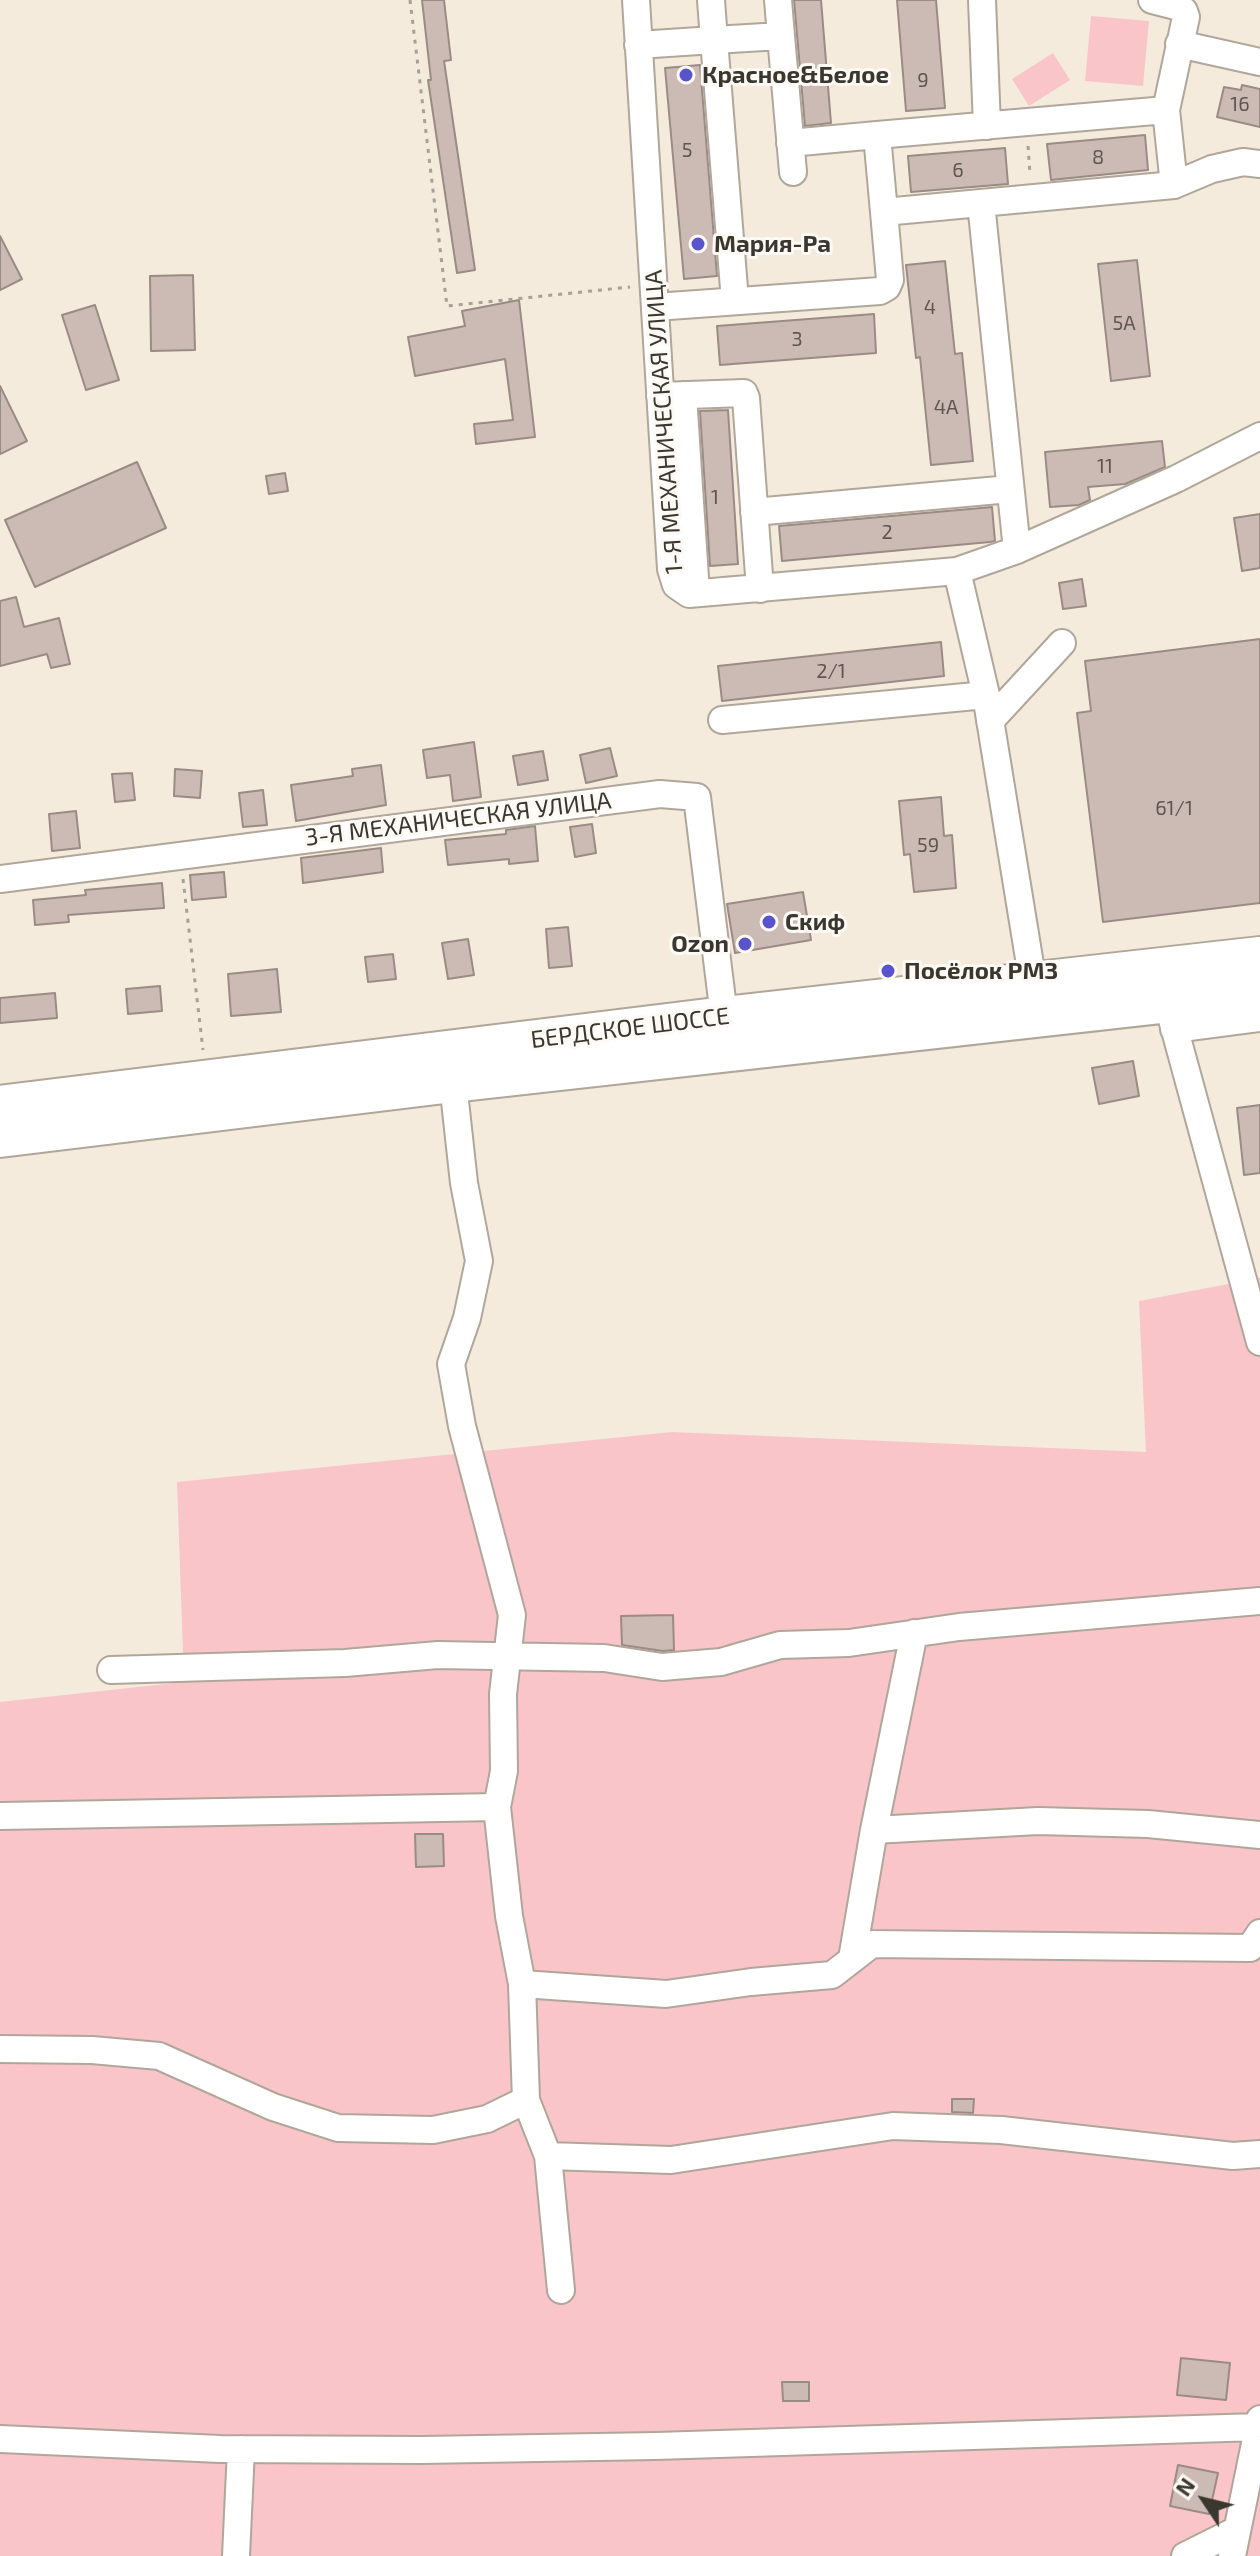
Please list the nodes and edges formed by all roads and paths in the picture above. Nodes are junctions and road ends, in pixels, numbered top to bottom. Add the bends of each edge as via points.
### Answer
1 (410, 0) edge
2 (636, 0) edge
3 (711, 0) edge
4 (778, 0) edge
5 (982, 0) edge
6 (1152, 0) edge
7 (781, 36) junction
8 (714, 40) junction
9 (1179, 44) junction
10 (638, 45) junction
11 (1260, 62) edge
12 (1166, 110) junction
13 (1027, 122) junction
14 (987, 126) junction
15 (877, 135) junction
16 (790, 143) junction
17 (1260, 164) edge
18 (793, 172) dead end
19 (1174, 185) junction
20 (1032, 198) junction
21 (981, 203) junction
22 (884, 212) junction
23 (654, 296) junction
24 (735, 301) junction
25 (671, 395) junction
26 (1260, 436) edge
27 (1010, 489) junction
28 (754, 512) junction
29 (1017, 550) junction
30 (957, 571) junction
31 (760, 589) junction
32 (1062, 643) dead end
33 (986, 695) junction
34 (722, 720) dead end
35 (990, 721) junction
36 (180, 854) junction
37 (0, 879) edge
38 (1260, 956) edge
39 (1160, 967) junction
40 (1260, 993) edge
41 (1035, 1000) junction
42 (724, 1016) junction
43 (1170, 1016) junction
44 (1260, 1018) edge
45 (206, 1082) junction
46 (453, 1083) junction
47 (0, 1105) edge
48 (0, 1138) edge
49 (1260, 1342) edge
50 (1260, 1601) edge
51 (914, 1633) junction
52 (507, 1656) junction
53 (111, 1670) dead end
54 (497, 1807) junction
55 (0, 1816) edge
56 (874, 1830) junction
57 (1260, 1835) edge
58 (1260, 1933) edge
59 (852, 1959) junction
60 (522, 1984) junction
61 (0, 2049) edge
62 (526, 2100) junction
63 (1260, 2154) edge
64 (548, 2156) junction
65 (561, 2290) dead end
66 (1259, 2423) edge
67 (0, 2439) edge
68 (241, 2449) junction
69 (1235, 2543) edge
70 (236, 2556) edge
71 (1185, 2556) edge

1 - 23 path via 447,306
2 - 10 street, 1-Я МЕХАНИЧЕСКАЯ УЛИЦА
3 - 8 street
4 - 7 street
5 - 14 street
6 - 9 street via 1184,11
7 - 8 street
7 - 16 street
8 - 10 street
8 - 24 street
9 - 11 street
9 - 12 street
10 - 23 street, 1-Я МЕХАНИЧЕСКАЯ УЛИЦА
12 - 13 street
12 - 19 street
13 - 14 street
13 - 20 path
14 - 15 street
15 - 16 street
15 - 22 street
16 - 18 street
17 - 19 street via 1212,169
19 - 20 street
20 - 21 street
21 - 22 street
21 - 27 street
22 - 24 street via 887,287
23 - 24 street
23 - 25 street, 1-Я МЕХАНИЧЕСКАЯ УЛИЦА
25 - 28 street via 744,393
25 - 31 street, 1-Я МЕХАНИЧЕСКАЯ УЛИЦА via 671,569 676,585 689,594
26 - 29 street, 1-Я МЕХАНИЧЕСКАЯ УЛИЦА
27 - 28 street
27 - 29 street
28 - 31 street
29 - 30 street, 1-Я МЕХАНИЧЕСКАЯ УЛИЦА
30 - 31 street, 1-Я МЕХАНИЧЕСКАЯ УЛИЦА
30 - 33 street
32 - 35 street
33 - 34 street
33 - 35 street
35 - 41 street
36 - 37 street, 3-Я МЕХАНИЧЕСКАЯ УЛИЦА
36 - 42 street, 3-Я МЕХАНИЧЕСКАЯ УЛИЦА via 660,794 697,797
36 - 45 path
38 - 39 highway, БЕРДСКОЕ ШОССЕ
39 - 41 highway, БЕРДСКОЕ ШОССЕ
39 - 43 street
40 - 43 highway, БЕРДСКОЕ ШОССЕ
41 - 42 highway, БЕРДСКОЕ ШОССЕ
41 - 43 highway, БЕРДСКОЕ ШОССЕ
41 - 46 highway, БЕРДСКОЕ ШОССЕ
42 - 45 highway, БЕРДСКОЕ ШОССЕ
43 - 44 street
43 - 49 street
45 - 47 highway, БЕРДСКОЕ ШОССЕ
46 - 48 highway, БЕРДСКОЕ ШОССЕ
46 - 52 street via 479,1261 451,1364 512,1615
50 - 51 street
51 - 52 street via 849,1643 780,1645 721,1662 662,1667 604,1658
51 - 56 street
52 - 53 street
52 - 54 street via 504,1771
54 - 55 street
54 - 60 street
56 - 57 street via 1038,1821
56 - 59 street
58 - 59 street via 1250,1948 872,1944
59 - 60 street via 832,1975 666,1994
60 - 62 street
61 - 62 street via 159,2056 273,2107 338,2128 433,2130 487,2119
62 - 64 street
63 - 64 street via 1233,2156 1001,2130 893,2126 671,2160
64 - 65 street
66 - 68 street via 656,2446
66 - 69 street
67 - 68 street
68 - 70 street
69 - 71 street

